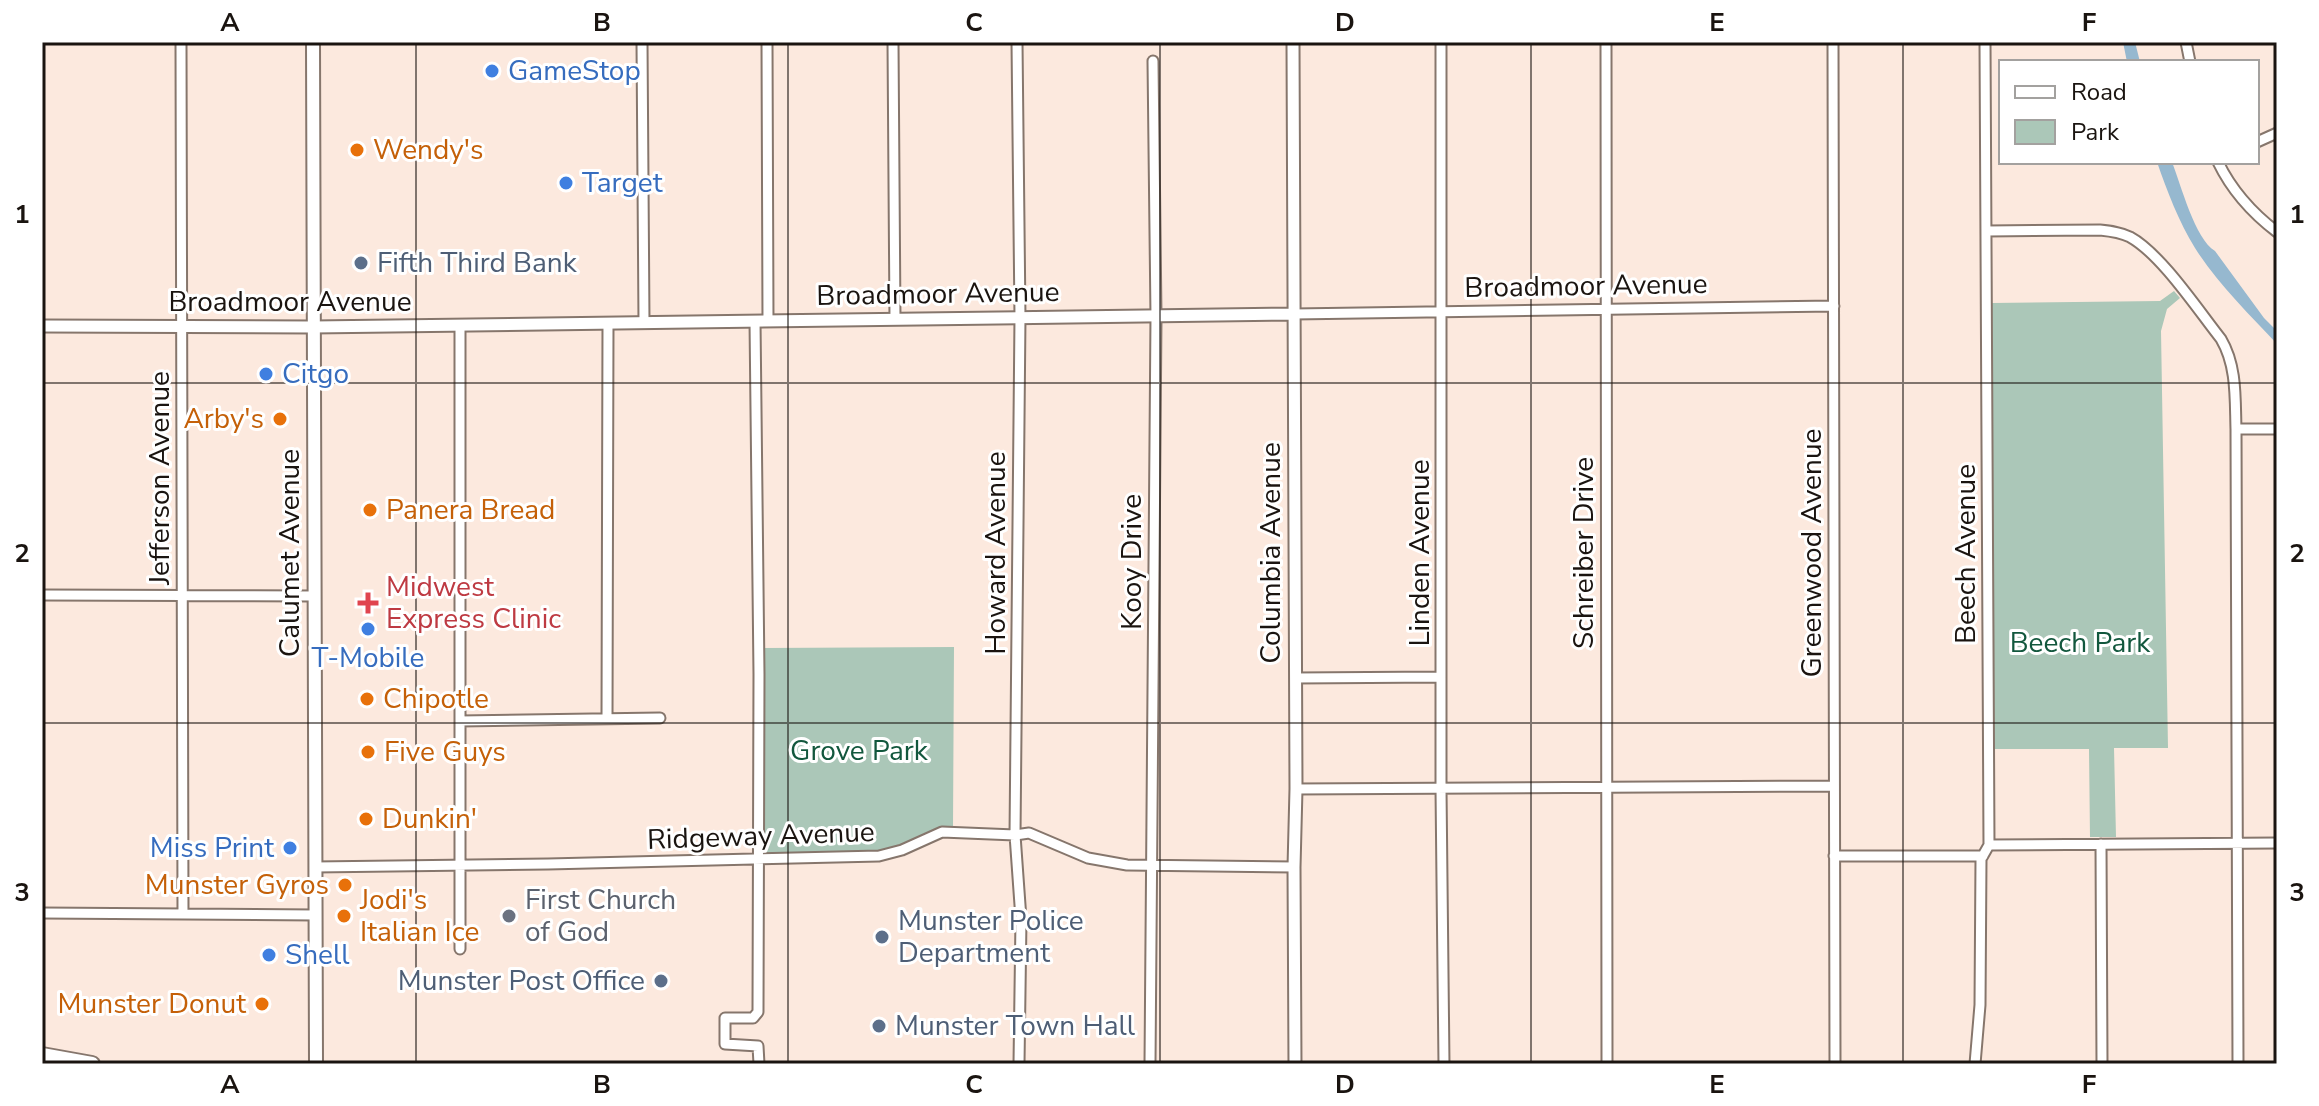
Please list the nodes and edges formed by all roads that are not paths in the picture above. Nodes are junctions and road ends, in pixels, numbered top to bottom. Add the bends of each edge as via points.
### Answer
1 (181, 42) edge
2 (313, 42) edge
3 (642, 42) edge
4 (767, 42) edge
5 (893, 42) edge
6 (1017, 42) edge
7 (1293, 42) edge
8 (1441, 42) edge
9 (1606, 42) edge
10 (1833, 42) edge
11 (1985, 42) edge
12 (1153, 61) dead end
13 (2219, 164) edge
14 (1987, 231) junction
15 (2277, 232) edge
16 (1834, 306) junction
17 (1607, 310) junction
18 (1442, 311) junction
19 (1294, 314) junction
20 (1156, 316) junction
21 (1020, 317) junction
22 (895, 319) junction
23 (755, 321) junction
24 (768, 321) junction
25 (644, 322) junction
26 (608, 323) junction
27 (460, 325) junction
28 (42, 326) edge
29 (182, 326) junction
30 (313, 327) junction
31 (2236, 429) junction
32 (2277, 429) edge
33 (42, 595) edge
34 (182, 596) junction
35 (314, 596) junction
36 (1441, 677) junction
37 (1296, 678) junction
38 (660, 718) dead end
39 (607, 719) junction
40 (460, 721) junction
41 (1834, 786) junction
42 (1606, 788) junction
43 (1296, 789) junction
44 (1441, 789) junction
45 (1015, 835) junction
46 (2277, 843) edge
47 (2101, 844) junction
48 (2237, 844) junction
49 (1989, 845) junction
50 (1834, 856) junction
51 (1983, 856) junction
52 (758, 858) junction
53 (1152, 864) junction
54 (460, 866) junction
55 (315, 867) junction
56 (1294, 867) junction
57 (42, 913) edge
58 (183, 914) junction
59 (315, 915) junction
60 (460, 949) dead end
61 (42, 1055) edge
62 (92, 1064) edge
63 (316, 1064) edge
64 (759, 1064) edge
65 (1019, 1064) edge
66 (1150, 1064) edge
67 (1295, 1064) edge
68 (1444, 1064) edge
69 (1607, 1064) edge
70 (1835, 1064) edge
71 (1975, 1064) edge
72 (2102, 1064) edge
73 (2238, 1064) edge

1 - 29 street, Jefferson Avenue
2 - 30 main road, Calumet Avenue
3 - 25 street
4 - 24 street
5 - 22 street
6 - 21 street, Howard Avenue
7 - 19 street, Columbia Avenue
8 - 18 street, Linden Avenue
9 - 17 street, Schreiber Drive
10 - 16 street, Greenwood Avenue
11 - 14 street, Beech Avenue
12 - 20 street, Kooy Drive
13 - 15 street via 2241,199
14 - 31 street via 2100,230 2130,237 2144,247 2228,351
14 - 49 street, Beech Avenue
16 - 17 street, Broadmoor Avenue
16 - 41 street, Greenwood Avenue
17 - 18 street, Broadmoor Avenue
17 - 42 street, Schreiber Drive
18 - 19 street, Broadmoor Avenue
18 - 36 street, Linden Avenue
19 - 20 street, Broadmoor Avenue
19 - 37 street, Columbia Avenue
20 - 21 street, Broadmoor Avenue
20 - 53 street, Kooy Drive
21 - 22 street, Broadmoor Avenue
21 - 45 street, Howard Avenue
22 - 24 street, Broadmoor Avenue
23 - 24 street, Broadmoor Avenue
23 - 25 street, Broadmoor Avenue
23 - 52 street
25 - 26 street, Broadmoor Avenue
26 - 27 street, Broadmoor Avenue
26 - 39 street
27 - 30 street, Broadmoor Avenue
27 - 40 street
28 - 29 street, Broadmoor Avenue
29 - 30 street, Broadmoor Avenue
29 - 34 street, Jefferson Avenue
30 - 35 main road, Calumet Avenue
31 - 32 street
31 - 48 street
33 - 34 street
34 - 35 street
34 - 58 street, Jefferson Avenue
35 - 55 main road, Calumet Avenue
36 - 37 street
36 - 44 street, Linden Avenue
37 - 43 street, Columbia Avenue
38 - 39 street
39 - 40 street
40 - 54 street
41 - 42 street
41 - 50 street, Greenwood Avenue
42 - 44 street
42 - 69 street, Schreiber Drive
43 - 44 street
43 - 56 street, Columbia Avenue
44 - 68 street, Linden Avenue
45 - 52 street, Ridgeway Avenue via 942,832 879,856
45 - 53 street, Ridgeway Avenue via 1038,835 1088,858
45 - 65 street, Howard Avenue via 1021,919
46 - 48 street
47 - 48 street
47 - 49 street
47 - 72 street
48 - 73 street
49 - 51 street, Beech Avenue
50 - 51 street
50 - 70 street, Greenwood Avenue
51 - 71 street, Beech Avenue
52 - 54 street, Ridgeway Avenue
52 - 64 street via 758,1012 753,1018 725,1018 725,1044 758,1046
53 - 56 street, Ridgeway Avenue
53 - 66 street, Kooy Drive
54 - 55 street, Ridgeway Avenue
54 - 60 street
55 - 59 main road, Calumet Avenue
56 - 67 street, Columbia Avenue
57 - 58 street
58 - 59 street
59 - 63 main road, Calumet Avenue
61 - 62 main road

